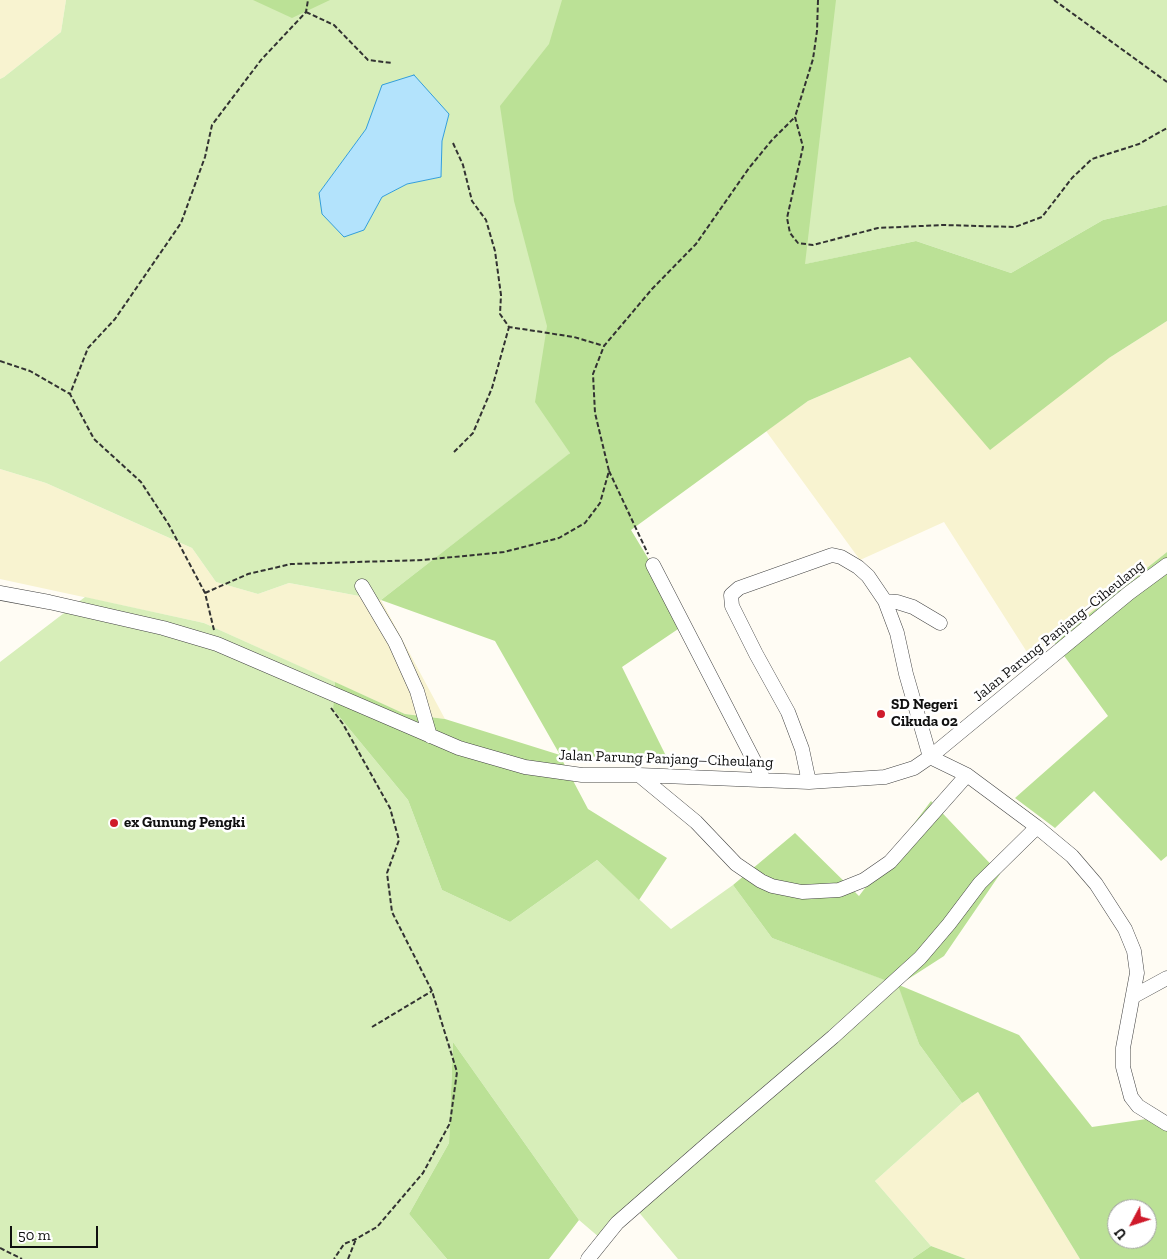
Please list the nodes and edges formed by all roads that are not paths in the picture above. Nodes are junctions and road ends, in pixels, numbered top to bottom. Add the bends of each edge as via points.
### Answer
1 (1167, 565) edge
2 (654, 566) road end
3 (362, 586) dead end
4 (0, 594) edge
5 (885, 601) junction
6 (940, 623) dead end
7 (430, 736) junction
8 (930, 757) junction
9 (639, 775) junction
10 (967, 775) junction
11 (764, 780) junction
12 (809, 782) junction
13 (1037, 827) junction
14 (1167, 978) edge
15 (1134, 996) junction
16 (1167, 1124) edge
17 (588, 1259) edge

1 - 8 street, Jalan Parung Panjang–Ciheulang
2 - 11 street
3 - 7 street via 417,691
4 - 7 street, Jalan Parung Panjang–Ciheulang via 154,626 217,644
5 - 6 street via 913,607
5 - 8 street
5 - 12 street via 858,567 832,555 739,588 731,595 732,606 788,712 802,749
7 - 9 street, Jalan Parung Panjang–Ciheulang via 525,767 582,775
8 - 10 street
8 - 12 street, Jalan Parung Panjang–Ciheulang via 914,768 885,777
9 - 10 street via 696,822 736,864 772,886 802,892 839,890 864,880 890,862
9 - 11 street, Jalan Parung Panjang–Ciheulang
10 - 13 street
11 - 12 street, Jalan Parung Panjang–Ciheulang
13 - 15 street via 1072,856 1125,929 1137,962
13 - 17 street via 980,882 920,958 617,1223
14 - 15 street
15 - 16 street via 1123,1048 1125,1075 1131,1097 1138,1106

